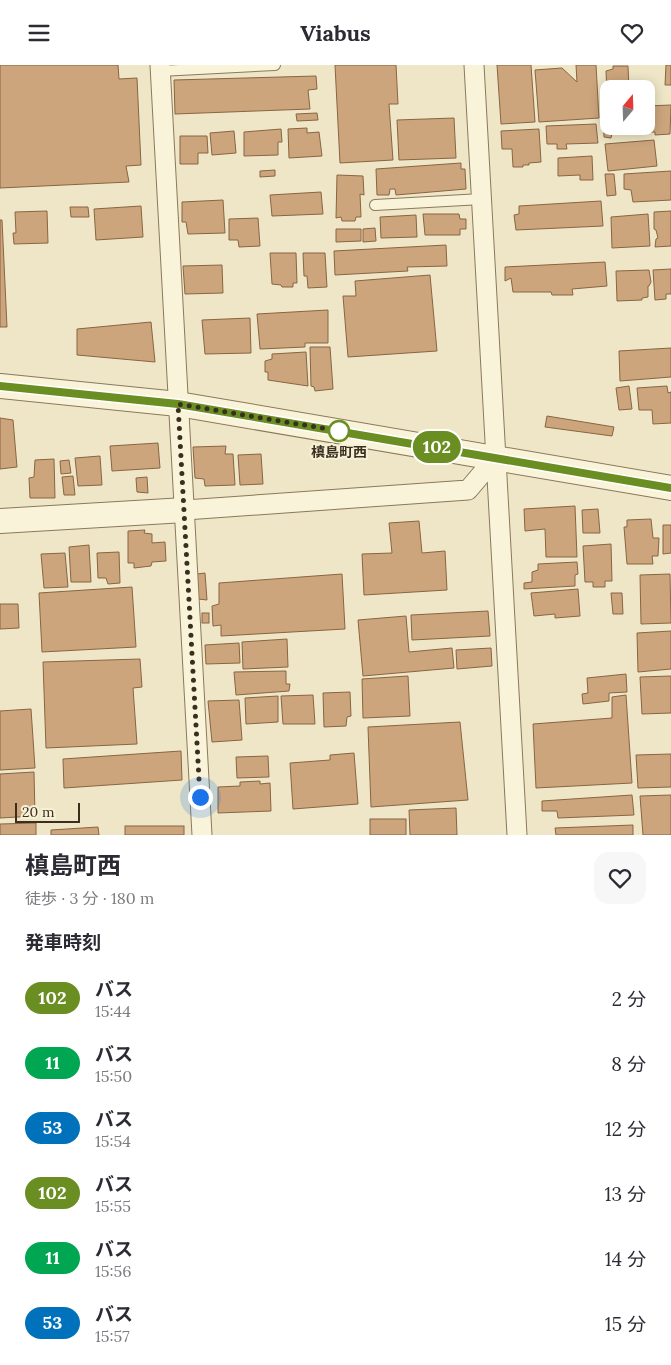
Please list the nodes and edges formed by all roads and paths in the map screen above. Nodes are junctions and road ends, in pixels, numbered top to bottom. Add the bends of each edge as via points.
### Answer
1 (274, 65) edge
2 (474, 65) edge
3 (160, 68) edge
4 (482, 199) junction
5 (375, 205) dead end
6 (0, 386) edge
7 (178, 404) junction
8 (496, 457) junction
9 (671, 488) edge
10 (185, 509) junction
11 (0, 521) edge
12 (202, 835) edge
13 (517, 835) edge

1 - 3 lane
2 - 4 street
3 - 7 street
4 - 5 lane
4 - 8 street
6 - 7 street
7 - 8 street
7 - 10 street
8 - 9 street
8 - 10 street via 468,489
8 - 13 street
10 - 11 street
10 - 12 street

